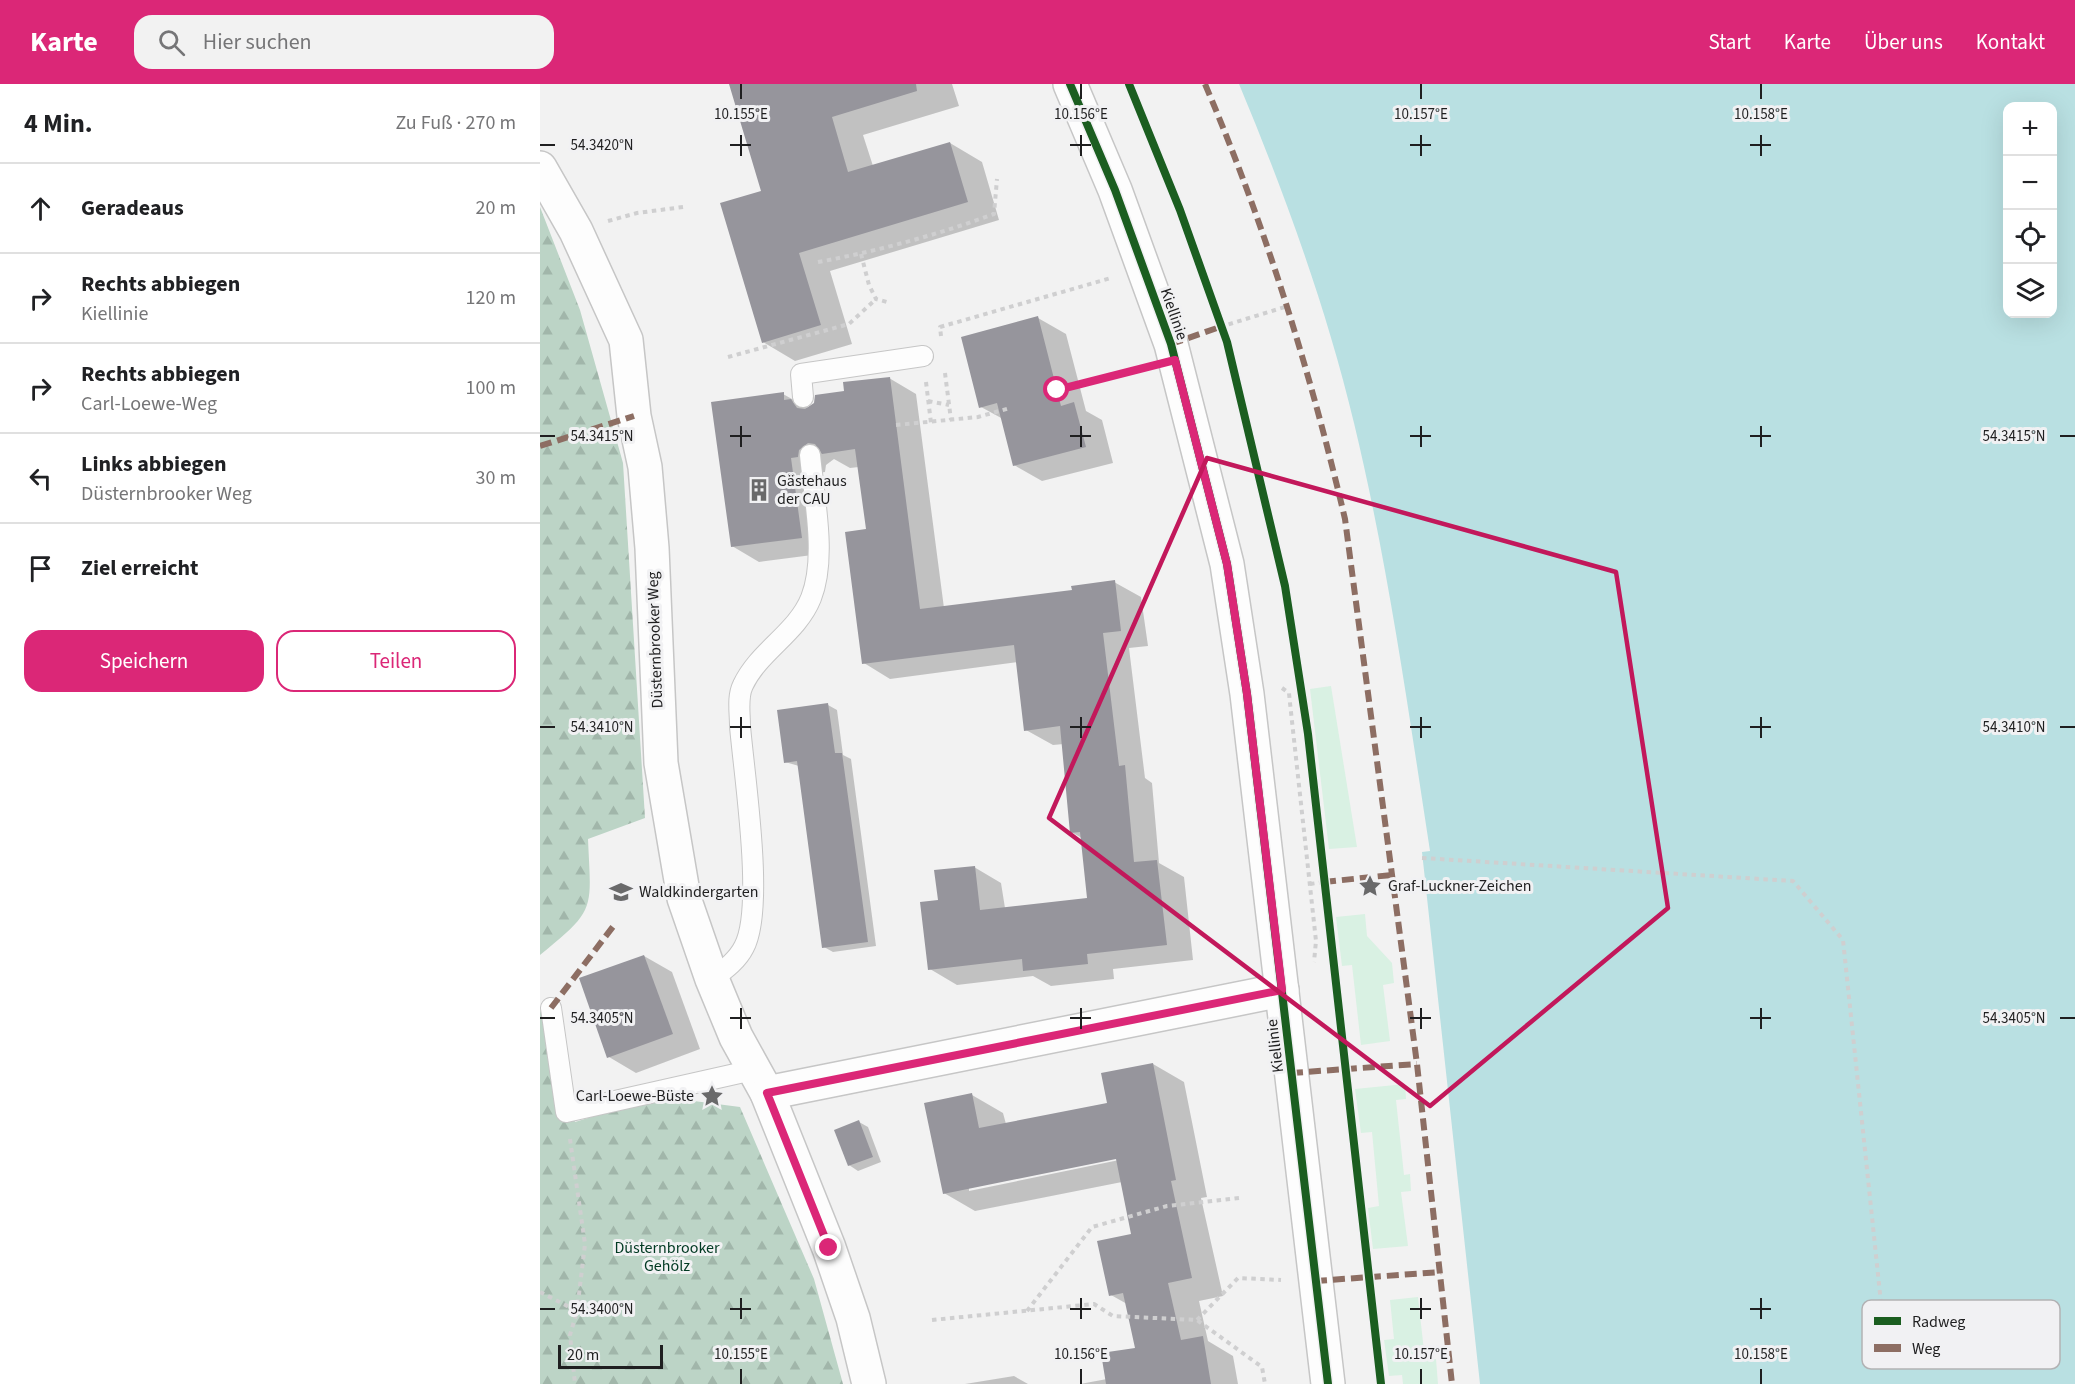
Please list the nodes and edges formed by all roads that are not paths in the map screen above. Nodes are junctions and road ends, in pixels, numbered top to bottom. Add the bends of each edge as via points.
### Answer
1 (1070, 84) edge
2 (540, 168) edge
3 (923, 356) road end
4 (803, 397) dead end
5 (810, 455) dead end
6 (711, 979) junction
7 (1282, 990) junction
8 (551, 1008) dead end
9 (760, 1081) junction
10 (869, 1384) edge
11 (1328, 1384) edge

1 - 7 street, Kiellinie via 1115,190 1175,360 1227,564 1247,694
2 - 6 street, Düsternbrooker Weg via 576,231 626,340 634,416 645,467 652,548 661,762 684,898
3 - 4 lane via 801,374
5 - 6 lane via 818,550 816,581 804,612 743,685 739,709 753,918 736,959
6 - 9 street, Düsternbrooker Weg
7 - 9 street
7 - 11 street, Kiellinie
8 - 9 lane via 566,1112
9 - 10 street, Düsternbrooker Weg via 829,1248 853,1318

